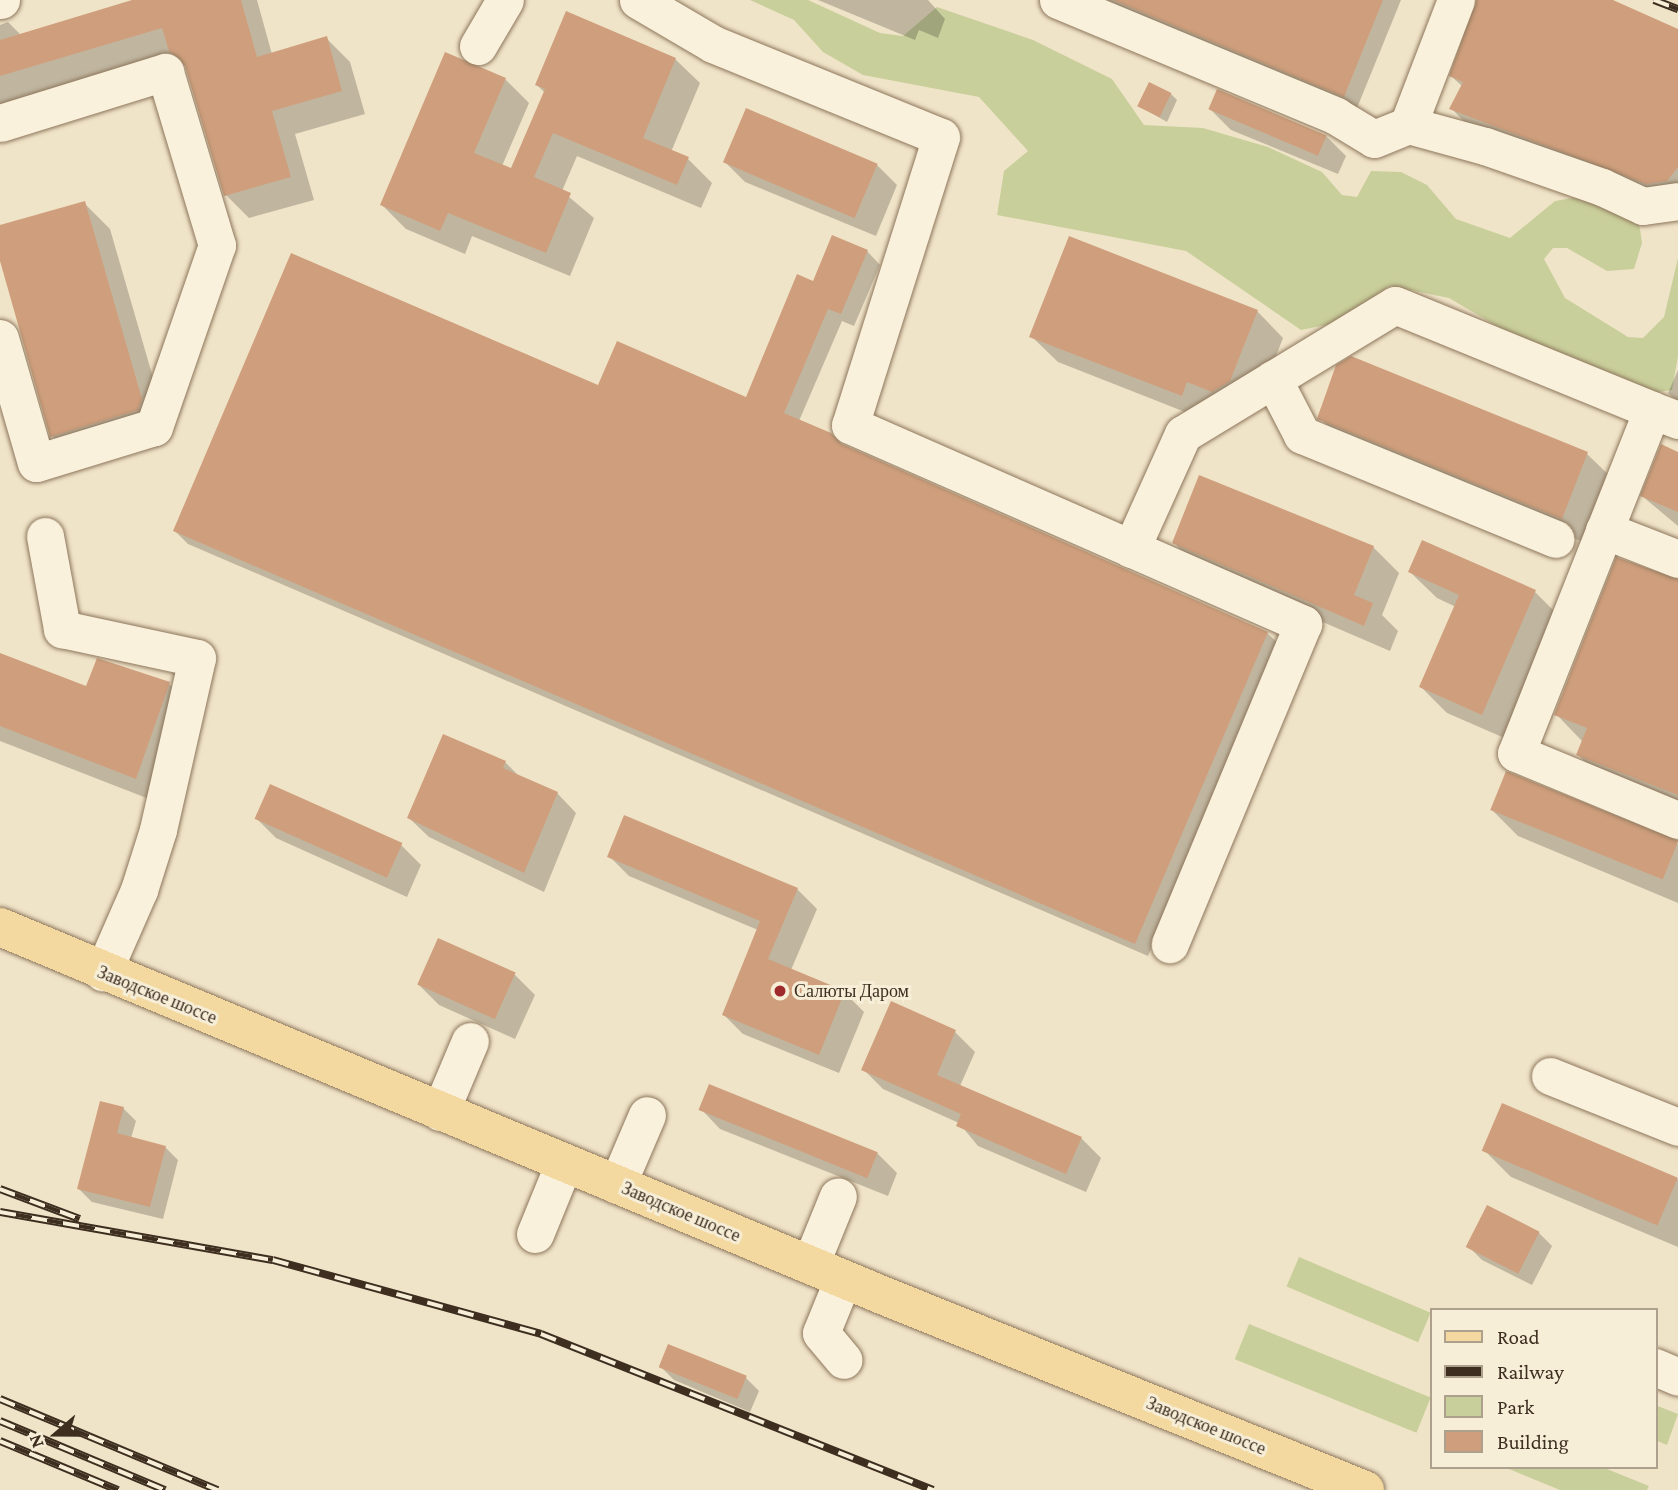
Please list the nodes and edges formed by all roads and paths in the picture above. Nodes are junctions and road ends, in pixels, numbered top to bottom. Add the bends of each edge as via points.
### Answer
1 (505, 0) edge
2 (638, 0) edge
3 (1058, 0) edge
4 (1456, 0) edge
5 (478, 46) dead end
6 (0, 123) edge
7 (1408, 125) junction
8 (1678, 201) edge
9 (0, 338) edge
10 (1273, 379) junction
11 (1665, 415) edge
12 (1604, 530) junction
13 (45, 536) dead end
14 (1555, 539) dead end
15 (1131, 549) junction
16 (1678, 559) edge
17 (1678, 820) edge
18 (0, 928) edge
19 (1170, 944) dead end
20 (103, 972) junction
21 (470, 1041) dead end
22 (1550, 1076) dead end
23 (440, 1112) junction
24 (647, 1115) dead end
25 (1678, 1127) edge
26 (564, 1163) junction
27 (617, 1185) junction
28 (838, 1196) dead end
29 (535, 1234) dead end
30 (827, 1272) junction
31 (844, 1360) dead end
32 (1657, 1368) edge
33 (1678, 1377) edge
34 (1364, 1490) edge

1 - 5 lane
2 - 15 lane via 713,44 941,137 849,425
3 - 7 lane via 1336,116 1374,139
4 - 7 lane
6 - 9 lane via 165,72 217,245 154,427 36,463
7 - 8 lane via 1485,146 1643,206
10 - 11 lane via 1395,305
10 - 14 lane via 1302,435
10 - 15 lane via 1183,434
11 - 12 lane
12 - 16 lane
12 - 17 lane via 1516,753
13 - 20 lane via 62,629 197,658 158,830 139,890
15 - 19 lane via 1303,624
18 - 20 main road, Заводское шоссе
20 - 23 main road, Заводское шоссе
21 - 23 lane
22 - 25 lane
23 - 26 main road, Заводское шоссе
24 - 27 lane
26 - 27 main road, Заводское шоссе
26 - 29 lane
27 - 30 main road, Заводское шоссе
28 - 30 lane
30 - 31 lane via 821,1333
30 - 34 main road, Заводское шоссе
32 - 33 lane

